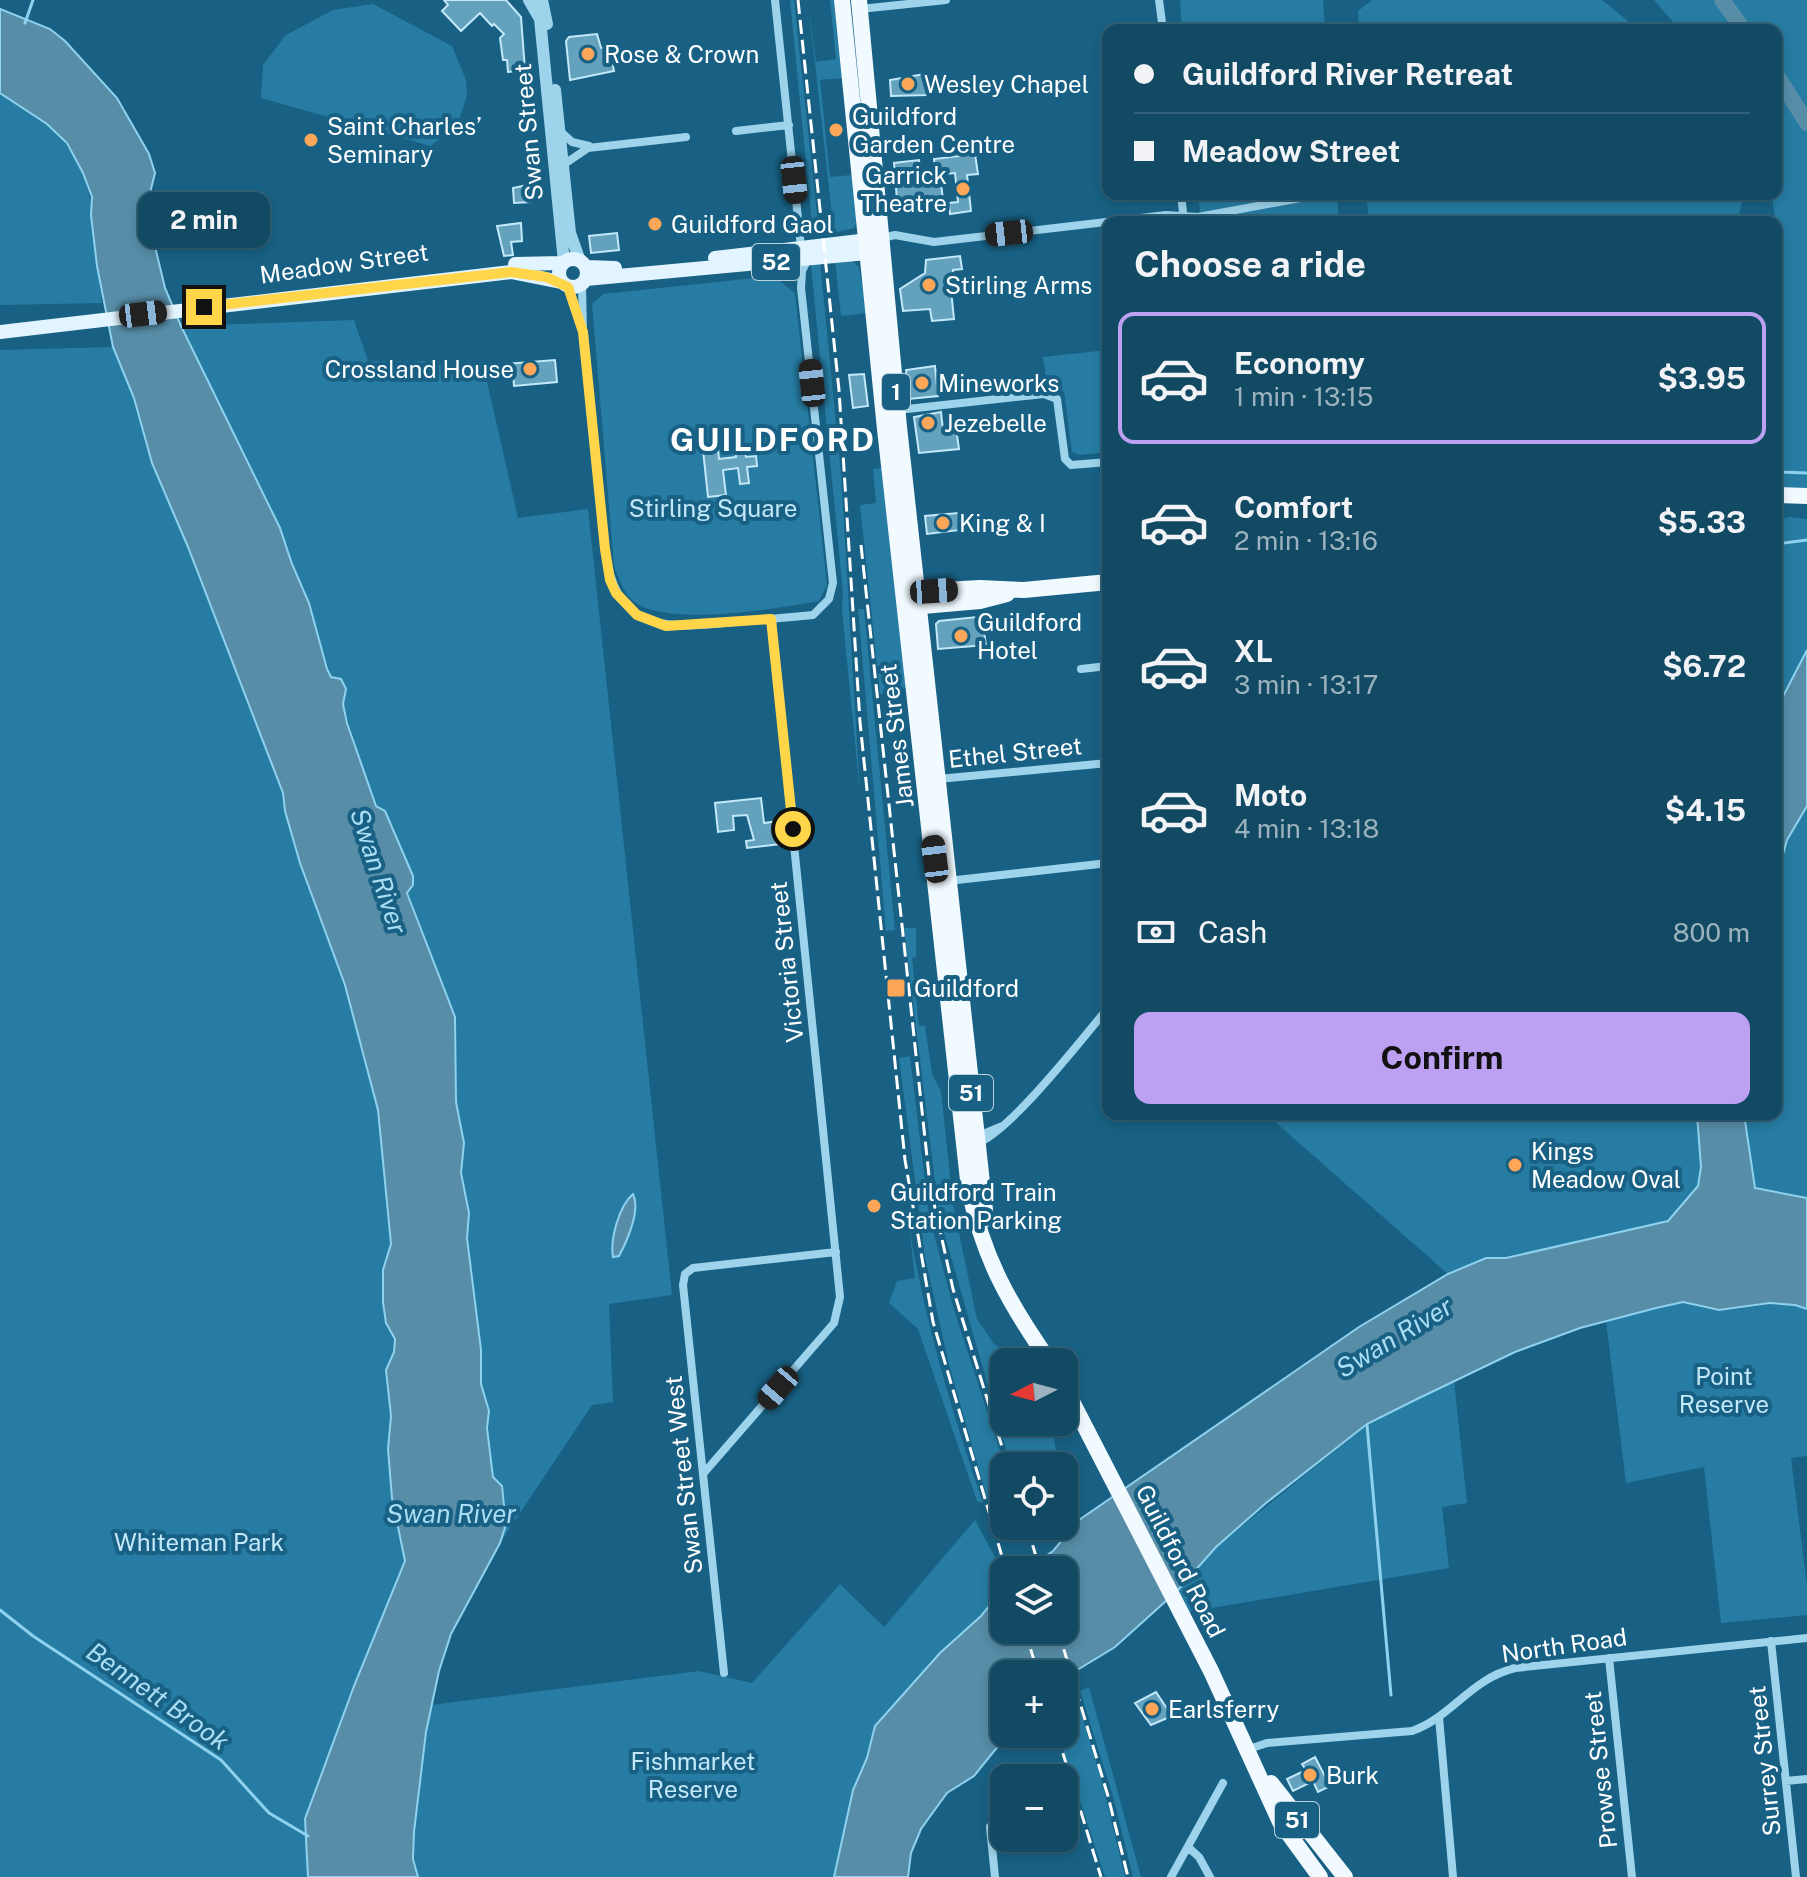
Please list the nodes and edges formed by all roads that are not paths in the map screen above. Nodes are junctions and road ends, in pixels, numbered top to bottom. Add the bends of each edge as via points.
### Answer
1 (529, 0) edge
2 (542, 0) edge
3 (775, 0) edge
4 (842, 0) edge
5 (946, 0) edge
6 (1159, 0) edge
7 (859, 5) edge
8 (1162, 24) edge
9 (789, 125) junction
10 (559, 130) junction
11 (736, 131) dead end
12 (686, 137) dead end
13 (598, 146) junction
14 (563, 165) junction
15 (1290, 200) edge
16 (1203, 216) edge
17 (1102, 222) edge
18 (875, 246) junction
19 (804, 253) junction
20 (785, 261) junction
21 (563, 263) junction
22 (577, 277) junction
23 (801, 288) junction
24 (204, 307) junction
25 (0, 332) edge
26 (583, 332) junction
27 (890, 411) junction
28 (1102, 462) edge
29 (1782, 495) edge
30 (1807, 496) edge
31 (1102, 583) edge
32 (911, 599) junction
33 (771, 619) junction
34 (1102, 667) edge
35 (1081, 669) dead end
36 (1102, 764) edge
37 (932, 780) junction
38 (1102, 864) edge
39 (949, 881) junction
40 (938, 898) junction
41 (1102, 1015) edge
42 (964, 1032) junction
43 (957, 1091) junction
44 (969, 1141) junction
45 (836, 1252) junction
46 (1041, 1348) edge
47 (1078, 1412) edge
48 (703, 1474) junction
49 (1807, 1638) edge
50 (1771, 1641) junction
51 (1609, 1658) junction
52 (724, 1673) dead end
53 (1439, 1717) junction
54 (1251, 1754) junction
55 (1807, 1779) edge
56 (1786, 1781) junction
57 (1223, 1783) dead end
58 (1188, 1847) junction
59 (992, 1852) edge
60 (995, 1877) edge
61 (1171, 1877) edge
62 (1210, 1877) edge
63 (1320, 1877) edge
64 (1345, 1877) edge
65 (1453, 1877) edge
66 (1632, 1877) edge
67 (1796, 1877) edge

1 - 21 street, Swan Street via 540,19
2 - 10 street, Swan Street
3 - 9 street
4 - 18 highway, James Street / 1
5 - 7 street
6 - 8 street
7 - 18 highway, James Street / 1
9 - 11 street
9 - 19 street
10 - 13 street via 572,142
10 - 14 street, Swan Street
12 - 13 street
13 - 14 street
14 - 22 street, Swan Street
15 - 16 street, Meadow Street
17 - 18 street, Meadow Street via 922,242 906,236
18 - 19 main road, Meadow Street / 52
18 - 27 highway, James Street / 1
19 - 20 main road, Meadow Street / 52
19 - 22 main road, Meadow Street / 52 via 608,269
19 - 23 street
20 - 22 main road, Meadow Street / 52
20 - 23 street
21 - 22 main road via 559,271
21 - 24 main road, Meadow Street / 52 via 347,283
22 - 24 main road, Meadow Street / 52 via 511,272
22 - 26 street, Swan Street
22 - 26 street, Swan Street
23 - 33 street via 833,583 829,599 816,612
24 - 25 main road, 52
26 - 33 street, Swan Street via 607,565 624,604 643,619 666,626
27 - 28 street via 1044,394 1057,399 1065,459 1071,465
27 - 32 highway, James Street / 1
29 - 30 highway
31 - 32 highway via 1024,590 980,601
32 - 37 highway, James Street / 51
33 - 45 street, Victoria Street
34 - 35 street
36 - 37 street, Ethel Street
37 - 39 highway, James Street / 51
37 - 40 highway, James Street / 51
38 - 39 street
39 - 40 street
39 - 42 highway, James Street / 51
40 - 43 highway, James Street / 51
41 - 44 street via 1000,1127
42 - 43 highway via 966,1081
42 - 44 highway, James Street / 51
43 - 44 highway, James Street / 51
44 - 46 highway, James Street / 51 via 991,1247 1009,1301
45 - 48 street, Victoria Street via 840,1297 834,1323
45 - 48 street, Swan Street West via 693,1268 685,1274
47 - 54 highway, Guildford Road / 51
48 - 52 street, Swan Street West
49 - 50 street, North Road
50 - 51 street, North Road
50 - 56 street, Surrey Street
51 - 53 street, North Road via 1504,1670 1479,1682
51 - 66 street, Prowse Street
53 - 54 street, North Road via 1412,1731 1267,1743
53 - 65 street
54 - 63 highway, Guildford Road / 51 via 1280,1822
54 - 64 highway, Guildford Road / 51
55 - 56 street
56 - 67 street, Surrey Street
57 - 58 street
58 - 61 street
58 - 62 street
59 - 60 street

